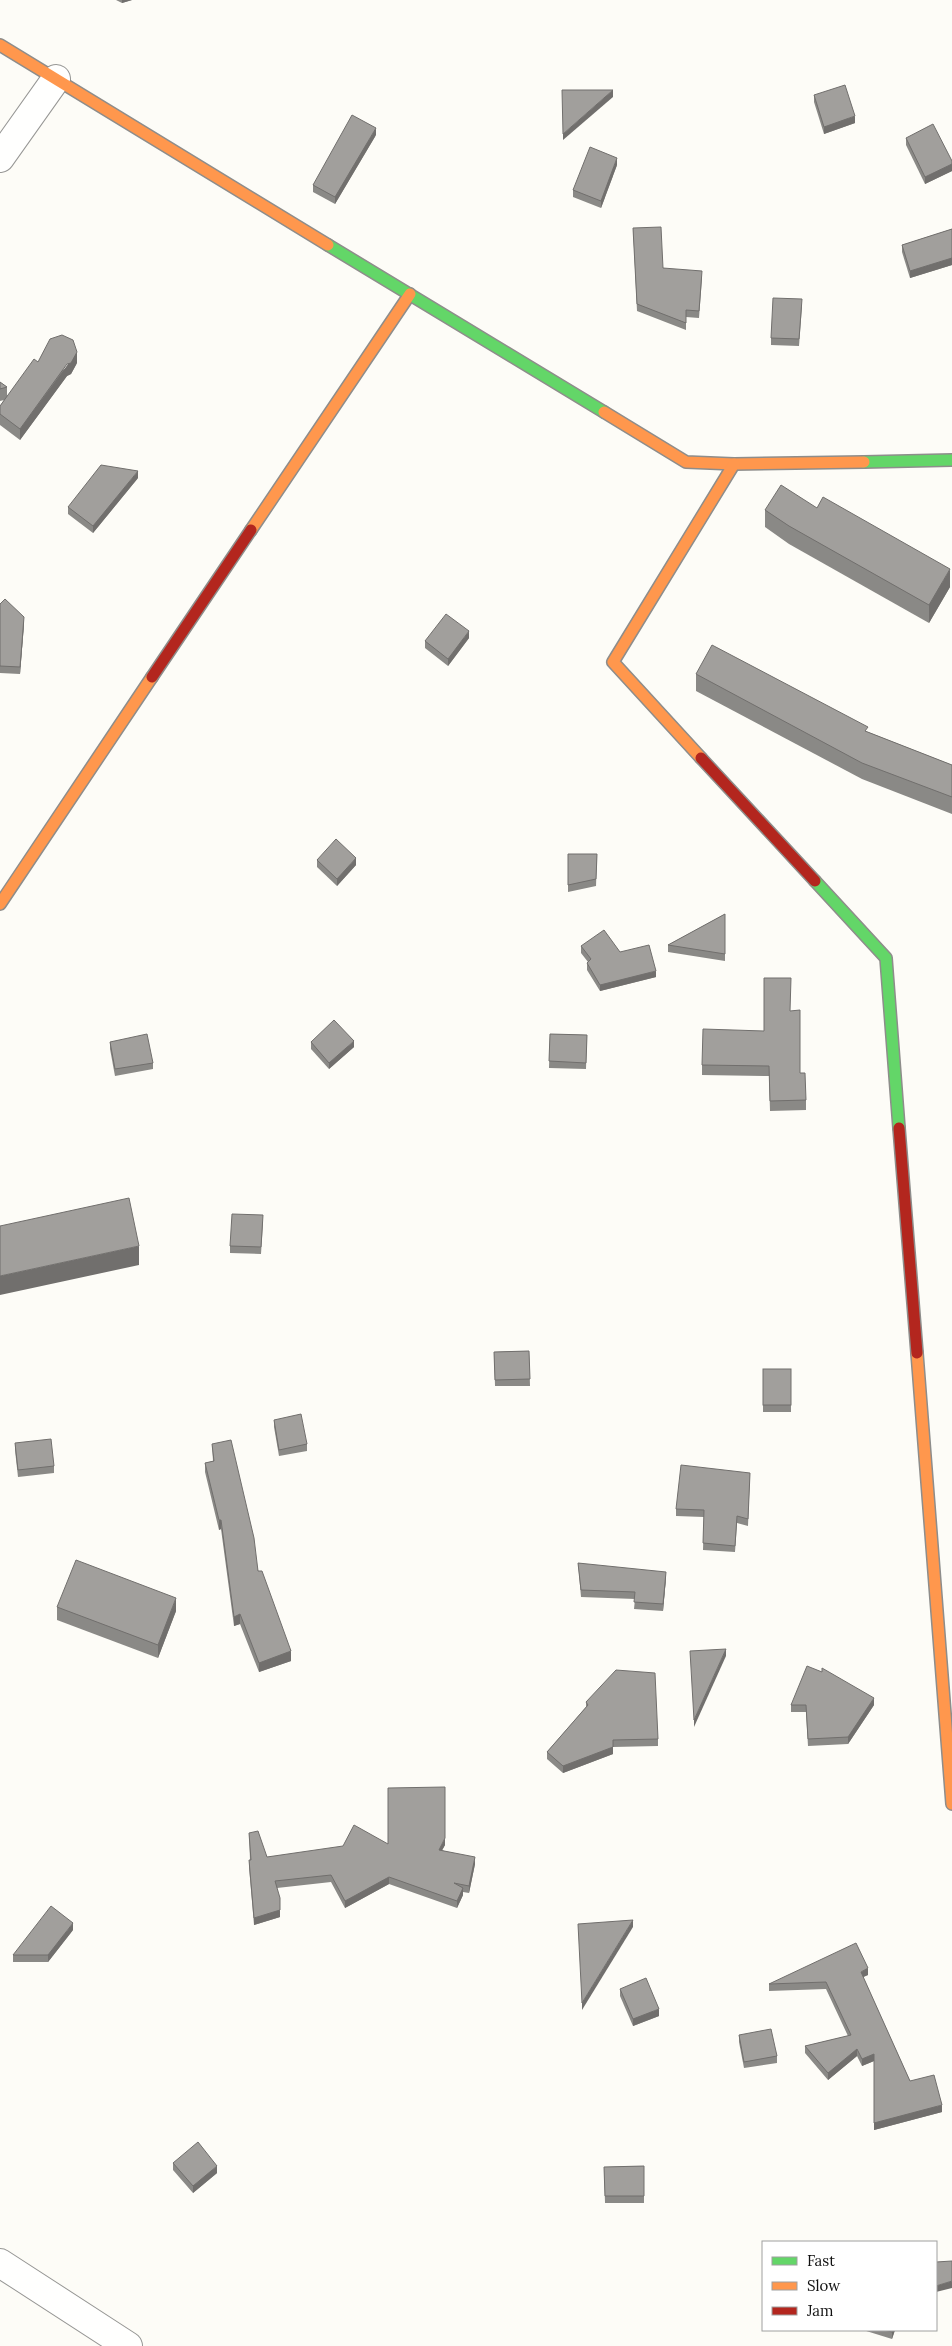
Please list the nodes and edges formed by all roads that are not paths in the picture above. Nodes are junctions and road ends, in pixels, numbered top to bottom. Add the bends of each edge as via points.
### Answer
1 (0, 45) edge
2 (56, 79) junction
3 (0, 158) edge
4 (410, 294) junction
5 (952, 460) edge
6 (734, 464) junction
7 (0, 904) edge
8 (952, 1804) edge
9 (0, 2263) edge
10 (128, 2346) edge

1 - 2 street
2 - 3 street
2 - 4 street
4 - 6 street via 686,462
4 - 7 street
5 - 6 street
6 - 8 street via 613,662 886,958
9 - 10 street

